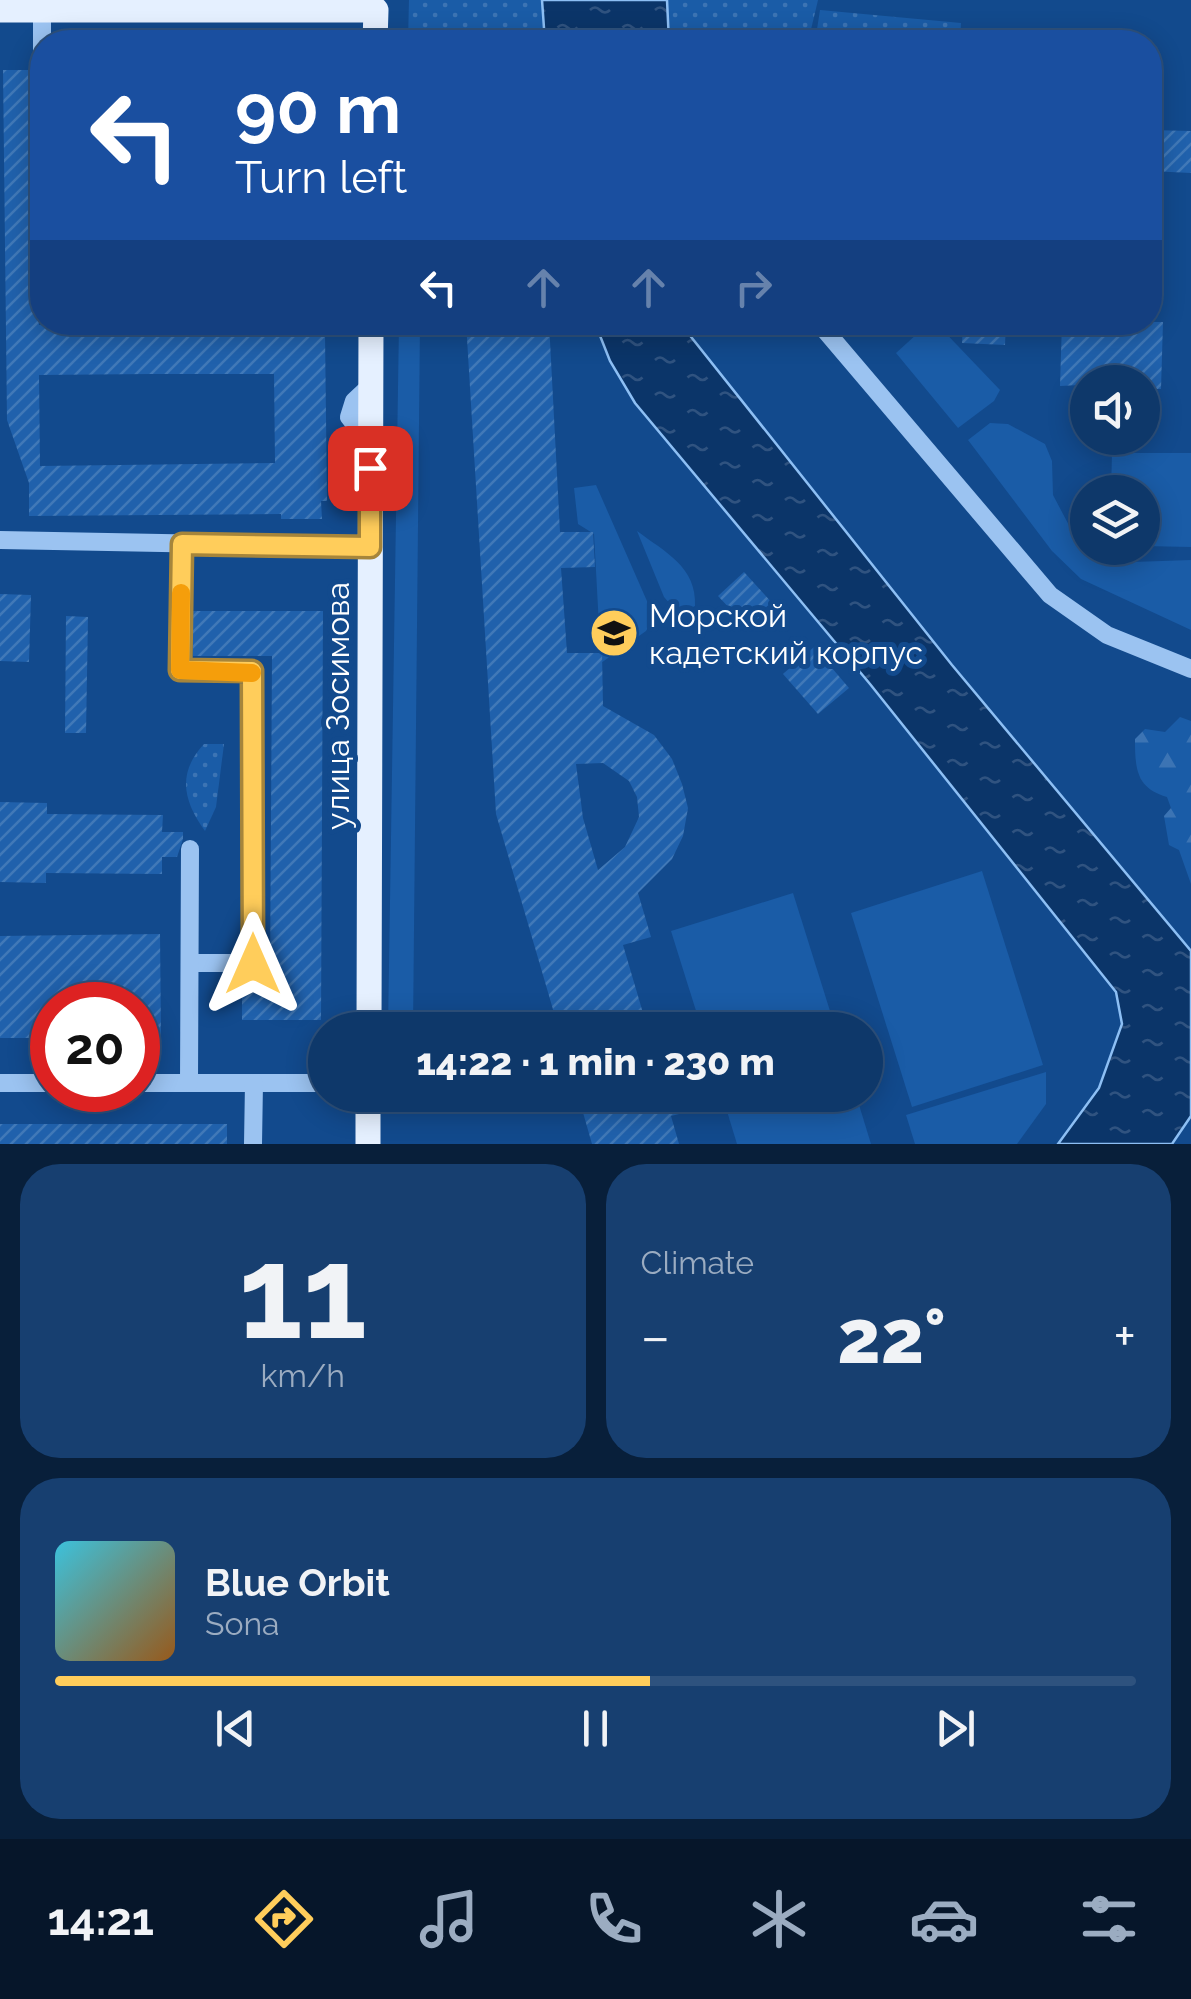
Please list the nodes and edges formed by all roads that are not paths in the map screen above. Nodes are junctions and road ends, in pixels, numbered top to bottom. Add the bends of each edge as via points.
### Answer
1 (375, 5) edge
2 (42, 9) junction
3 (0, 10) edge
4 (42, 30) edge
5 (371, 335) edge
6 (829, 335) edge
7 (0, 540) edge
8 (182, 544) junction
9 (370, 547) junction
10 (1191, 669) edge
11 (190, 849) dead end
12 (190, 963) junction
13 (368, 1012) edge
14 (308, 1082) edge
15 (30, 1083) edge
16 (160, 1083) edge
17 (190, 1083) junction
18 (254, 1083) junction
19 (0, 1084) edge
20 (368, 1112) edge
21 (254, 1144) edge
22 (368, 1144) edge

1 - 2 main road
2 - 3 main road
2 - 4 street
5 - 9 main road, улица Зосимова
6 - 10 street via 1050,595 1108,635
7 - 8 street
8 - 9 street
8 - 12 street via 180,670 252,671 253,964
9 - 13 main road, улица Зосимова
11 - 12 street
12 - 17 street
14 - 18 street
15 - 19 street
16 - 17 street
17 - 18 street
18 - 21 street
20 - 22 main road

